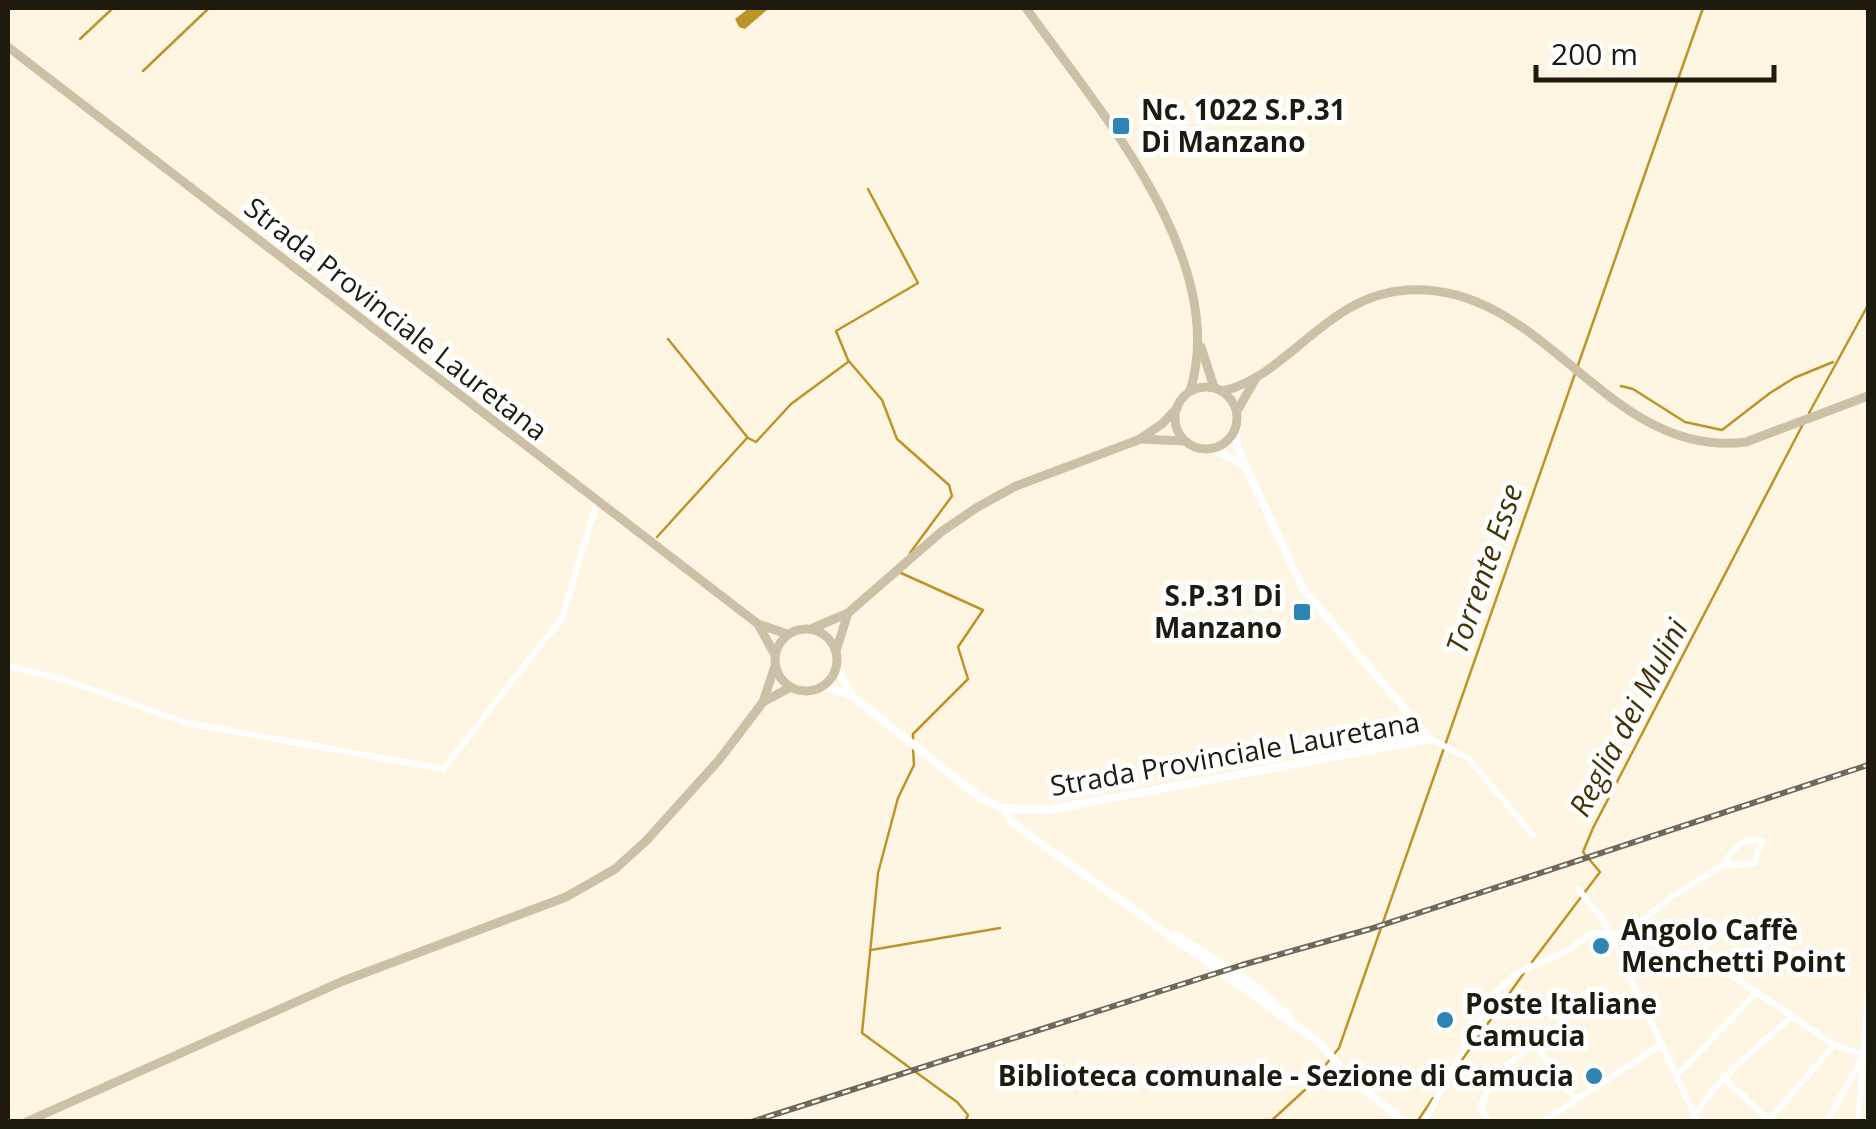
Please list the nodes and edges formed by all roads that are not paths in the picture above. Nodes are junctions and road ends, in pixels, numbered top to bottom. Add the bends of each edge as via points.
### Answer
1 (1026, 8) edge
2 (8, 48) edge
3 (1199, 339) junction
4 (1258, 376) junction
5 (1218, 389) junction
6 (1190, 391) junction
7 (1868, 396) edge
8 (1177, 408) junction
9 (1237, 411) junction
10 (1236, 430) junction
11 (1138, 440) junction
12 (1185, 441) junction
13 (1212, 449) junction
14 (1245, 465) junction
15 (596, 502) junction
16 (848, 614) junction
17 (758, 624) junction
18 (811, 629) junction
19 (788, 634) junction
20 (836, 651) junction
21 (775, 660) junction
22 (8, 666) edge
23 (836, 666) junction
24 (823, 686) junction
25 (791, 687) junction
26 (852, 696) junction
27 (763, 702) junction
28 (1433, 741) junction
29 (1003, 808) junction
30 (1025, 812) junction
31 (1025, 832) junction
32 (1532, 835) dead end
33 (1723, 865) junction
34 (1578, 889) dead end
35 (1606, 931) junction
36 (1626, 933) junction
37 (1756, 993) junction
38 (1868, 994) edge
39 (1791, 1016) junction
40 (1662, 1044) junction
41 (1834, 1045) junction
42 (1866, 1054) edge
43 (1677, 1076) junction
44 (1726, 1079) junction
45 (1865, 1082) edge
46 (1575, 1099) junction
47 (1695, 1119) edge
48 (1768, 1121) edge
49 (26, 1122) edge
50 (1405, 1122) edge
51 (1424, 1122) edge
52 (1489, 1122) edge
53 (1542, 1122) edge
54 (1827, 1122) edge
55 (1858, 1122) edge

1 - 3 main road via 1168,218 1191,283
2 - 15 main road, Strada Provinciale Lauretana
3 - 5 main road
3 - 6 main road
4 - 5 main road
4 - 7 main road via 1341,312 1404,290 1441,290 1478,302 1534,335 1653,426 1689,441 1725,445 1764,438
4 - 9 main road
5 - 6 main road
5 - 9 main road
6 - 8 main road
8 - 11 main road
8 - 12 main road
9 - 10 main road
10 - 13 main road
10 - 14 street
11 - 12 main road
11 - 16 main road via 976,508
12 - 13 main road
13 - 14 street
14 - 28 street via 1303,590
15 - 17 main road, Strada Provinciale Lauretana
15 - 22 street via 562,618 443,770 186,723
16 - 18 main road
16 - 20 main road, Strada Provinciale Lauretana
17 - 19 main road, Strada Provinciale Lauretana
17 - 21 main road, Strada Provinciale Lauretana
18 - 19 main road
18 - 20 main road via 827,636
19 - 21 main road
20 - 23 main road, Strada Provinciale Lauretana
21 - 25 main road, Strada Provinciale Lauretana
21 - 27 main road
23 - 24 main road
23 - 26 street, Strada Provinciale Lauretana
24 - 25 main road, Strada Provinciale Lauretana
24 - 26 street, Strada Provinciale Lauretana
25 - 27 main road
26 - 29 street, Strada Provinciale Lauretana via 982,799
27 - 49 main road via 646,841 566,897 343,981
28 - 30 street, Strada Provinciale Lauretana
28 - 32 street, Strada Provinciale Lauretana via 1459,751
29 - 30 street, Strada Provinciale Lauretana
29 - 31 street, Strada Provinciale Lauretana
30 - 31 street, Strada Provinciale Lauretana
31 - 50 street via 1153,924 1249,981
33 - 33 street via 1739,843 1762,842 1754,864
33 - 36 street
34 - 35 street
35 - 36 street
35 - 40 street
35 - 51 street via 1517,973 1492,996
36 - 37 street via 1718,965
37 - 39 street
37 - 43 street
38 - 42 street
39 - 41 street
39 - 44 street
40 - 43 street
40 - 46 street
41 - 42 street
41 - 48 street
42 - 45 street
42 - 54 street
43 - 47 street
44 - 47 street
44 - 48 street
45 - 55 street
46 - 52 street via 1534,1044 1494,1075 1480,1107
46 - 53 street

